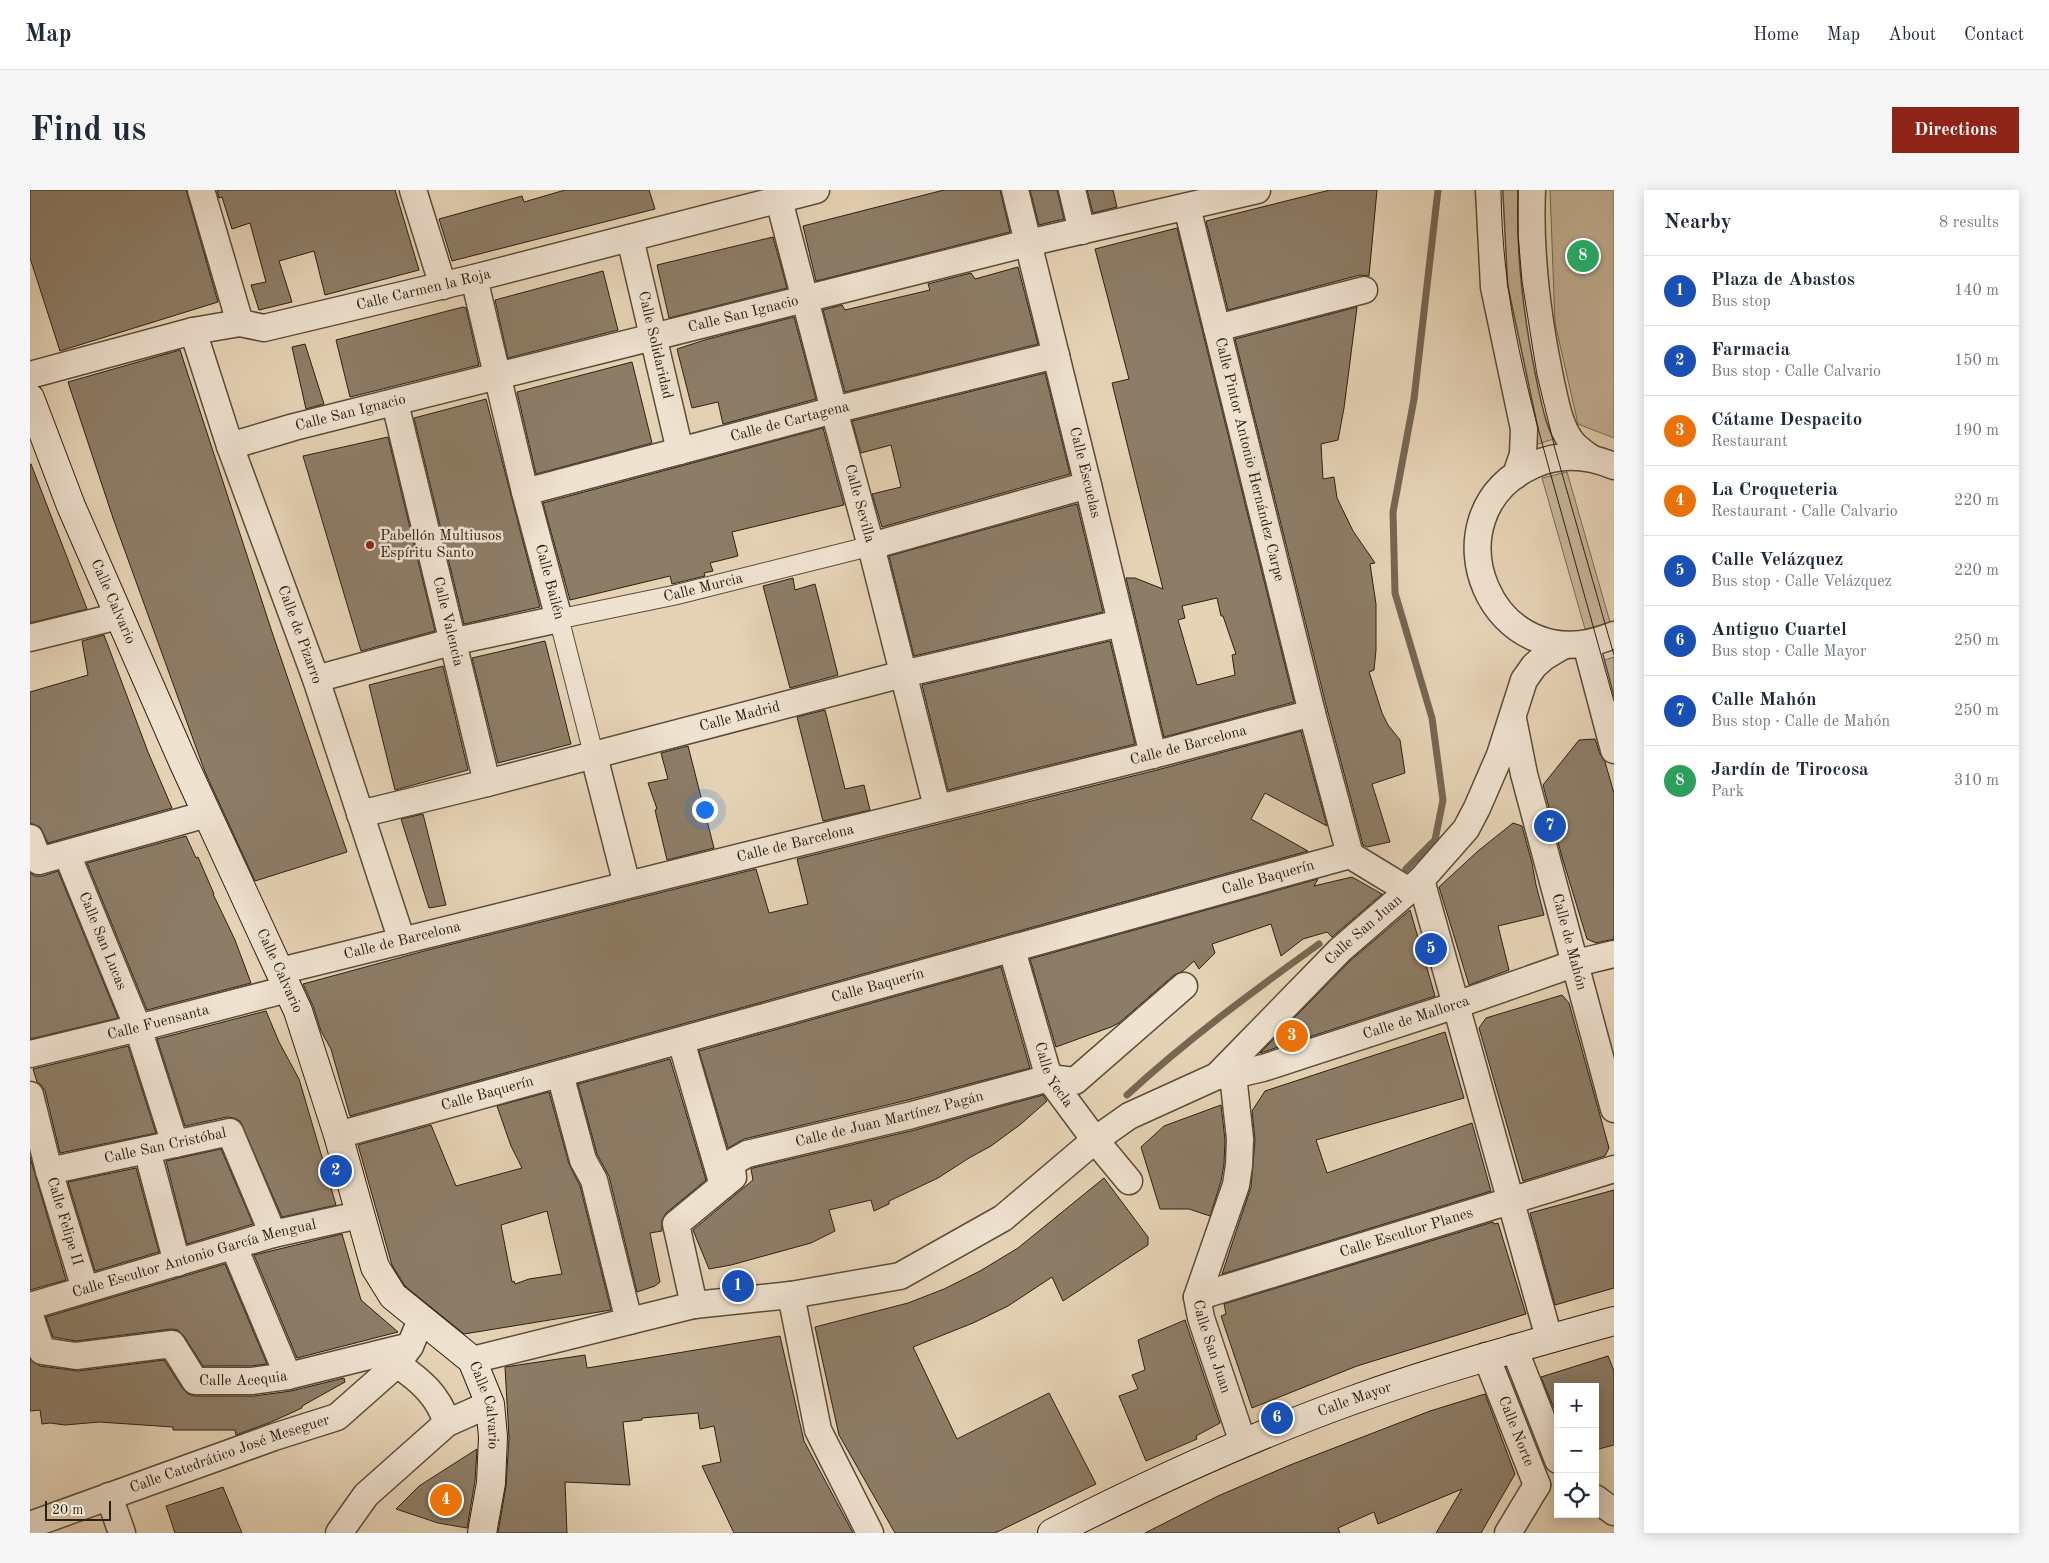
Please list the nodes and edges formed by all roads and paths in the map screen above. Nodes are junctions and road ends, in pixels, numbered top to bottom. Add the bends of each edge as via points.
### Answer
1 (201, 190) edge
2 (413, 190) edge
3 (816, 190) edge
4 (1015, 190) edge
5 (1072, 190) edge
6 (1257, 190) edge
7 (1489, 190) edge
8 (1532, 190) edge
9 (779, 200) junction
10 (1187, 207) junction
11 (1082, 231) junction
12 (630, 238) junction
13 (1028, 243) junction
14 (474, 278) junction
15 (443, 286) junction
16 (1364, 290) dead end
17 (805, 300) junction
18 (240, 323) junction
19 (1217, 328) junction
20 (193, 332) junction
21 (653, 338) junction
22 (1056, 355) junction
23 (30, 375) edge
24 (498, 377) junction
25 (30, 398) edge
26 (395, 403) junction
27 (834, 410) junction
28 (230, 446) junction
29 (680, 451) junction
30 (1602, 462) edge
31 (1516, 474) junction
32 (1088, 485) junction
33 (525, 492) junction
34 (871, 546) junction
35 (119, 616) junction
36 (559, 619) junction
37 (1507, 619) junction
38 (1121, 623) junction
39 (1614, 635) edge
40 (30, 638) edge
41 (451, 642) junction
42 (1575, 644) junction
43 (903, 674) junction
44 (316, 679) junction
45 (1524, 680) junction
46 (1312, 713) junction
47 (1513, 718) junction
48 (1614, 750) edge
49 (1153, 755) junction
50 (594, 756) junction
51 (1524, 774) junction
52 (1490, 777) junction
53 (487, 784) junction
54 (938, 807) junction
55 (207, 814) junction
56 (360, 814) junction
57 (30, 838) edge
58 (67, 854) junction
59 (1350, 856) junction
60 (628, 885) junction
61 (1414, 886) junction
62 (402, 941) junction
63 (1012, 950) junction
64 (1614, 954) edge
65 (1576, 963) junction
66 (284, 980) junction
67 (1184, 986) dead end
68 (1456, 1005) junction
69 (138, 1028) junction
70 (681, 1041) junction
71 (30, 1054) edge
72 (560, 1074) junction
73 (1225, 1075) junction
74 (1049, 1078) junction
75 (30, 1095) edge
76 (1614, 1109) edge
77 (338, 1135) junction
78 (1094, 1140) junction
79 (175, 1144) junction
80 (146, 1150) junction
81 (1614, 1169) edge
82 (49, 1172) junction
83 (1129, 1181) dead end
84 (723, 1185) junction
85 (1511, 1200) junction
86 (359, 1214) junction
87 (273, 1234) junction
88 (234, 1247) junction
89 (177, 1263) junction
90 (85, 1289) junction
91 (791, 1295) junction
92 (1197, 1297) junction
93 (694, 1305) junction
94 (30, 1306) edge
95 (30, 1316) edge
96 (421, 1320) junction
97 (1614, 1320) edge
98 (628, 1322) junction
99 (1549, 1338) junction
100 (1514, 1348) junction
101 (404, 1355) junction
102 (1486, 1356) junction
103 (472, 1360) junction
104 (288, 1376) junction
105 (490, 1404) junction
106 (448, 1424) junction
107 (1243, 1444) junction
108 (1554, 1450) edge
109 (1547, 1481) edge
110 (109, 1496) junction
111 (1599, 1501) edge
112 (1614, 1512) edge
113 (30, 1525) edge
114 (1062, 1531) edge
115 (122, 1533) edge
116 (339, 1533) edge
117 (482, 1533) edge
118 (870, 1533) edge
119 (1508, 1533) edge

1 - 18 street
2 - 15 street
3 - 9 street, Calle Carmen la Roja
4 - 13 street, Calle Escuelas
5 - 11 street
6 - 10 street, Calle San Ignacio
7 - 31 street via 1494,287 1524,429 1523,454
8 - 30 street via 1534,280 1550,377 1565,430 1577,447
9 - 12 street, Calle Carmen la Roja
9 - 17 street, Calle Sevilla
10 - 11 street, Calle San Ignacio
10 - 19 street, Calle Pintor Antonio Hernández Carpe
11 - 13 street, Calle San Ignacio
12 - 14 street, Calle Carmen la Roja
12 - 21 street, Calle Solidaridad
13 - 17 street, Calle San Ignacio
13 - 22 street, Calle Escuelas
14 - 15 street, Calle Carmen la Roja
14 - 24 street, Calle Bailén
15 - 18 street, Calle Carmen la Roja via 264,328
16 - 19 street
17 - 21 street, Calle San Ignacio
17 - 27 street, Calle Sevilla
18 - 20 street, Calle Carmen la Roja
19 - 46 street, Calle Pintor Antonio Hernández Carpe
20 - 23 street, Calle Carmen la Roja
20 - 28 street, Calle de Pizarro
21 - 24 street, Calle San Ignacio
21 - 29 street, Calle Solidaridad
22 - 27 street, Calle de Cartagena
22 - 32 street, Calle Escuelas
24 - 26 street, Calle San Ignacio
24 - 33 street, Calle Bailén
25 - 35 main road, Calle Calvario via 71,506
26 - 28 street, Calle San Ignacio
26 - 41 street, Calle Valencia
27 - 29 street, Calle de Cartagena
27 - 34 street, Calle Sevilla
28 - 44 street, Calle de Pizarro
29 - 33 street, Calle de Cartagena
30 - 31 street via 1565,456 1552,458
31 - 37 street via 1491,501 1479,536 1480,572 1486,590
32 - 34 street, Calle Murcia
32 - 38 street, Calle Escuelas
33 - 36 street, Calle Bailén
34 - 36 street, Calle Murcia via 675,595
34 - 43 street, Calle Sevilla
35 - 40 street
35 - 55 main road, Calle Calvario
36 - 41 street, Calle Murcia
36 - 50 street, Calle Bailén
37 - 42 street via 1540,640
37 - 45 street, Calle San Juan via 1519,650
38 - 43 street, Calle Madrid
38 - 49 street, Calle Escuelas
39 - 42 street, Calle San Juan
41 - 44 street, Calle Murcia
41 - 53 street, Calle Valencia
42 - 45 street, Calle San Juan via 1544,657
42 - 48 street
43 - 50 street, Calle Madrid
43 - 54 street, Calle Sevilla
44 - 56 street, Calle de Pizarro
45 - 47 street, Calle San Juan
46 - 49 street, Calle de Barcelona
46 - 59 street, Calle Pintor Antonio Hernández Carpe
47 - 51 street, Calle de Mahón
47 - 52 street, Calle San Juan
49 - 54 street, Calle de Barcelona
50 - 53 street, Calle Madrid
50 - 60 street, Calle Bailén
51 - 52 street via 1503,771
51 - 65 street, Calle de Mahón
52 - 61 street, Calle San Juan via 1466,829
53 - 56 street, Calle Madrid
54 - 60 street, Calle de Barcelona
55 - 58 street
55 - 66 main road, Calle Calvario
56 - 62 street, Calle de Pizarro
57 - 58 street via 39,861
58 - 69 street, Calle San Lucas
59 - 61 street
59 - 63 street, Calle Baquerín
60 - 62 street, Calle de Barcelona
61 - 68 street
61 - 73 street, Calle San Juan via 1340,950
62 - 66 street, Calle de Barcelona
63 - 70 street, Calle Baquerín
63 - 74 street, Calle Yecla
64 - 65 street, Calle de Mallorca
65 - 68 street, Calle de Mallorca
65 - 76 street, Calle de Mahón
66 - 69 street, Calle Fuensanta
66 - 77 main road, Calle Calvario via 298,1011
67 - 74 street, Calle de Juan Martínez Pagán via 1075,1082
68 - 73 street, Calle de Mallorca via 1263,1068
68 - 85 street
69 - 71 street, Calle Fuensanta
69 - 79 street, Calle San Lucas
70 - 72 street, Calle Baquerín
70 - 84 street
72 - 77 street, Calle Baquerín
72 - 98 street via 583,1160 594,1180
73 - 78 street, Calle San Juan via 1129,1116
73 - 92 street, Calle San Juan via 1240,1139 1236,1185
74 - 78 street, Calle Yecla
74 - 84 street, Calle de Juan Martínez Pagán via 747,1154 731,1163 733,1177
75 - 82 street, Calle Felipe II
77 - 86 main road, Calle Calvario
78 - 83 street, Calle Yecla
78 - 91 street, Calle San Juan via 1003,1218 900,1276
79 - 80 street, Calle San Cristóbal
79 - 87 street, Calle San Cristóbal via 230,1132
80 - 82 street, Calle San Cristóbal
80 - 89 street
81 - 85 street, Calle Escultor Planes
82 - 90 street, Calle Felipe II
84 - 93 street, Calle de Juan Martínez Pagán via 676,1224
85 - 92 street, Calle Escultor Planes
85 - 99 street
86 - 87 street, Calle Escultor Antonio García Mengual
86 - 96 main road, Calle Calvario via 375,1267 393,1296
87 - 88 street, Calle Escultor Antonio García Mengual
88 - 89 street, Calle Escultor Antonio García Mengual
88 - 104 street
89 - 90 street, Calle Escultor Antonio García Mengual
90 - 94 street, Calle Escultor Antonio García Mengual
91 - 93 street, Calle San Juan
91 - 118 street via 818,1430
92 - 107 street, Calle San Juan
93 - 98 street, Calle San Juan
95 - 104 street, Calle Acequia via 42,1351 76,1356 172,1344 195,1381 252,1381
96 - 101 street, Calle Catedrático José Meseguer
96 - 103 main road, Calle Calvario
97 - 99 main road, Calle Mayor
98 - 103 street, Calle San Juan
99 - 100 main road, Calle Mayor
100 - 102 main road, Calle Mayor
100 - 108 street, Calle Norte
101 - 104 street, Calle Acequia
101 - 106 street via 442,1406
101 - 110 street, Calle Catedrático José Meseguer via 337,1416
102 - 107 main road, Calle Mayor via 1353,1400
102 - 109 street, Calle Norte
103 - 105 main road, Calle Calvario
105 - 106 street
105 - 117 main road, Calle Calvario via 493,1437 491,1482
106 - 116 street via 366,1495
107 - 114 main road, Calle Mayor via 1168,1477
109 - 119 street
110 - 113 street, Calle Catedrático José Meseguer
110 - 115 street
111 - 112 street

